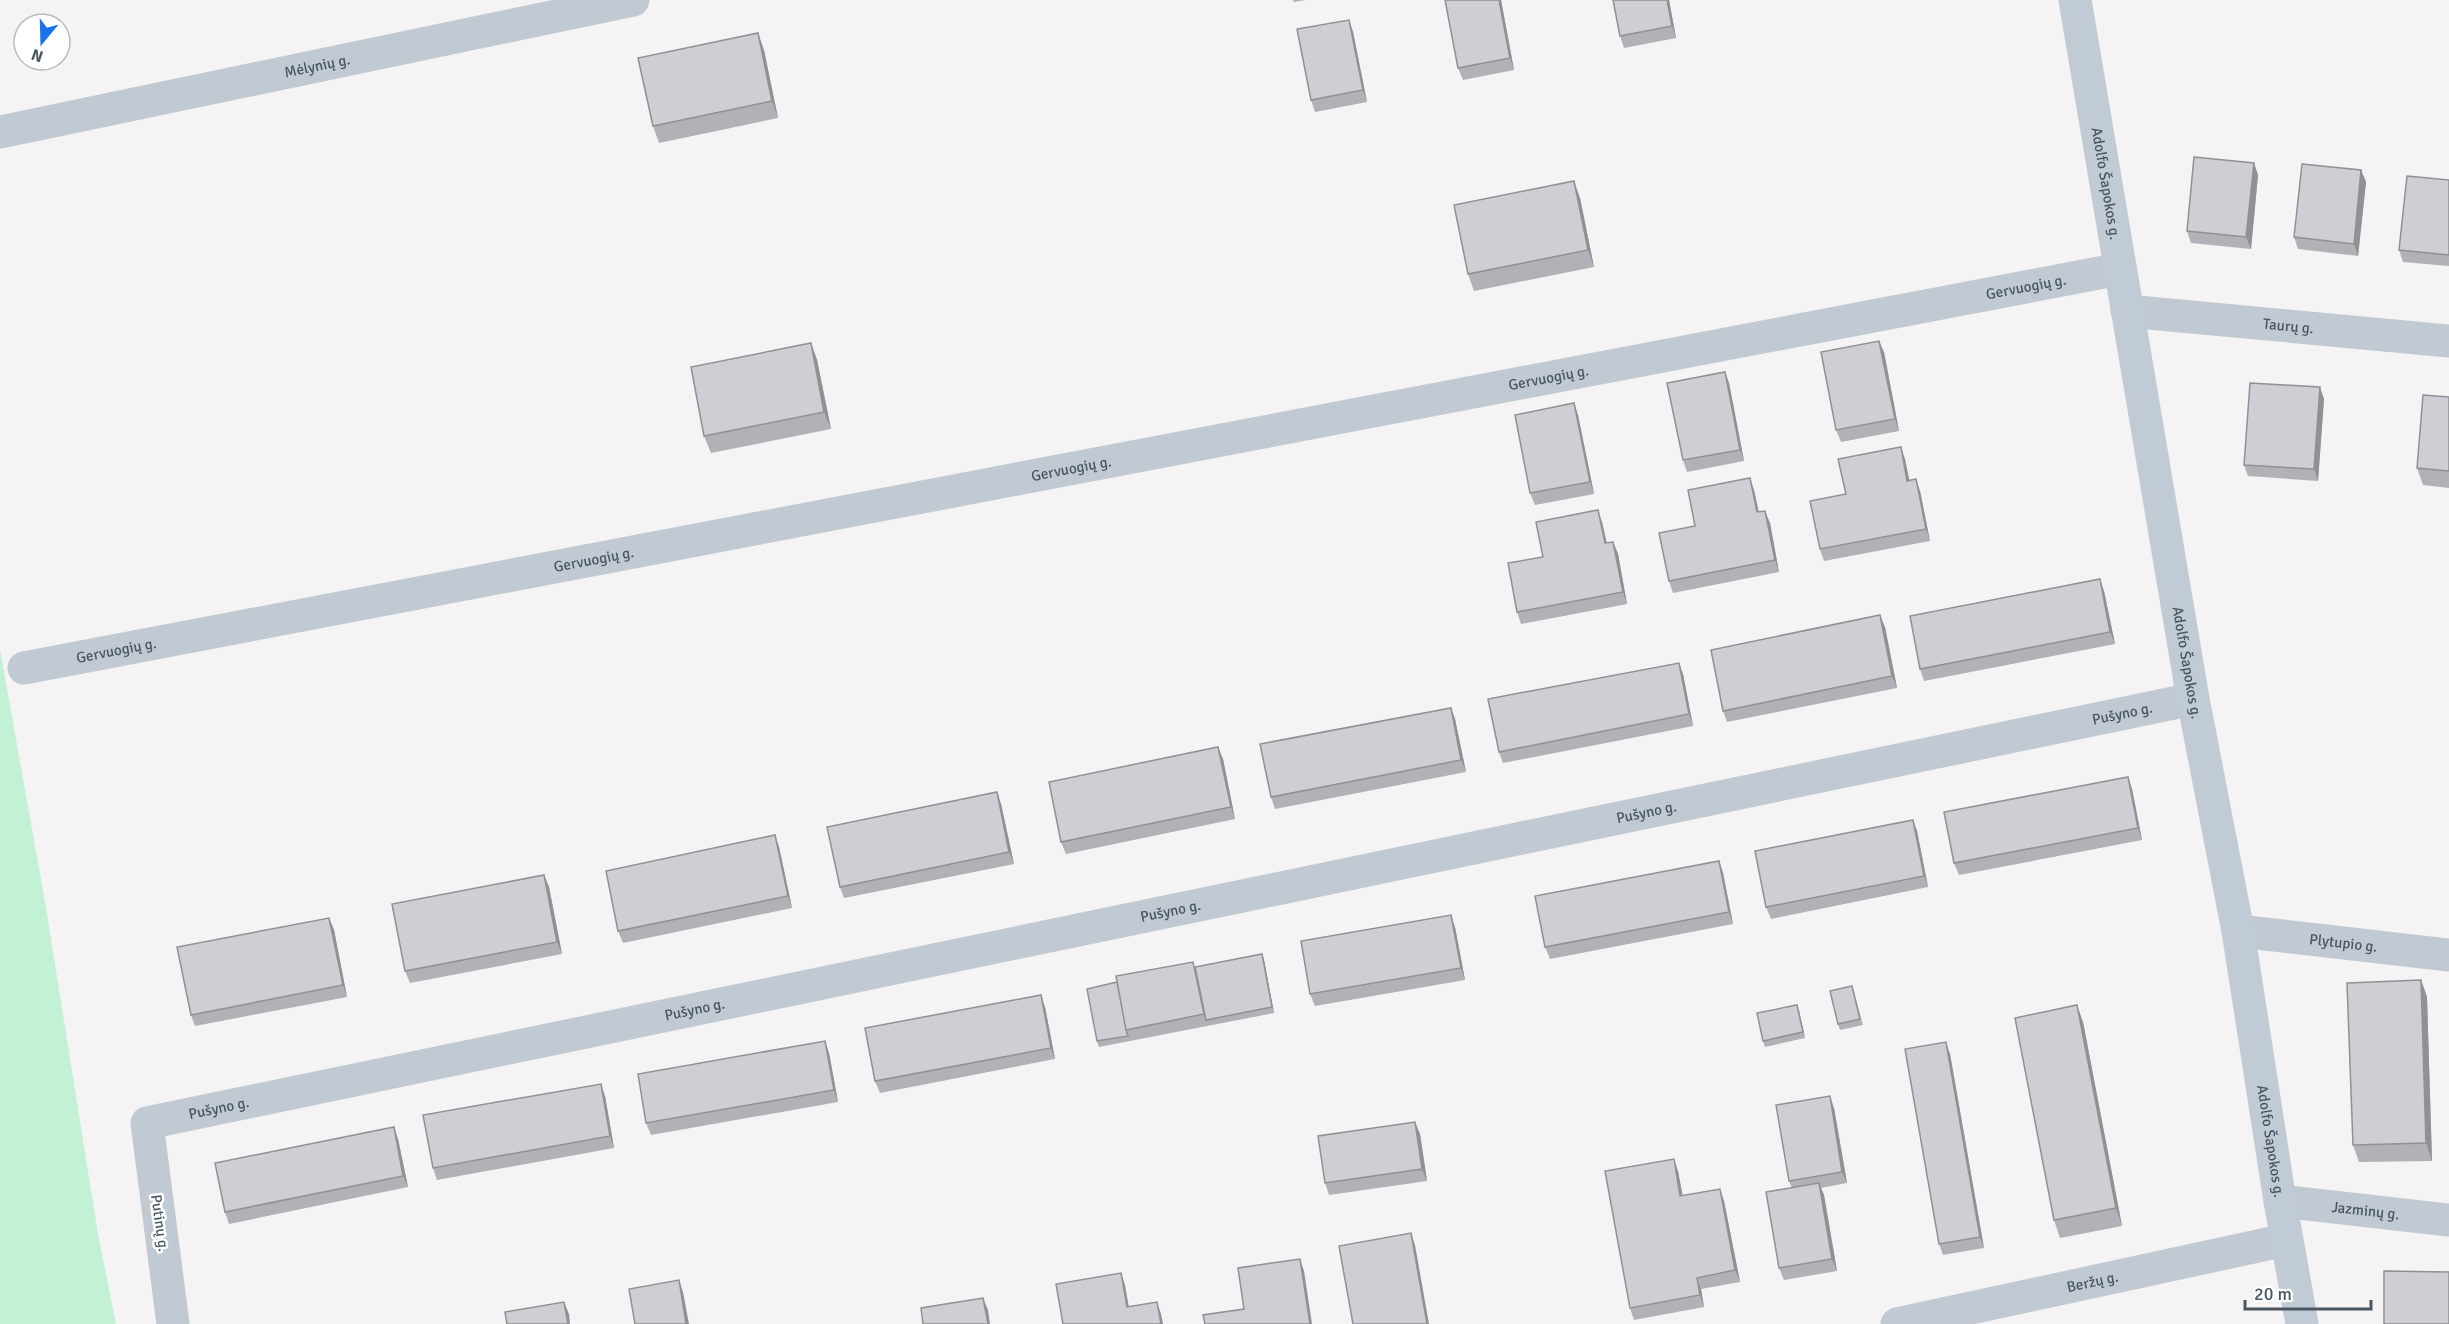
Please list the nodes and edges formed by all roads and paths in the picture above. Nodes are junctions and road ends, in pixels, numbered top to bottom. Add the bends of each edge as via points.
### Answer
1 (633, 0) edge
2 (2075, 0) edge
3 (0, 132) edge
4 (2120, 269) junction
5 (2127, 311) junction
6 (2449, 341) edge
7 (24, 668) dead end
8 (2193, 699) junction
9 (2238, 931) junction
10 (2449, 955) edge
11 (147, 1123) joint
12 (2280, 1201) junction
13 (2449, 1220) edge
14 (2286, 1240) junction
15 (173, 1324) edge
16 (1897, 1324) edge
17 (2302, 1324) edge

1 - 3 street, Mėlynių g.
2 - 4 street, Adolfo Šapokos g.
4 - 5 street, Adolfo Šapokos g.
4 - 7 street, Gervuogių g.
5 - 6 street, Taurų g.
5 - 8 street, Adolfo Šapokos g.
8 - 9 street, Adolfo Šapokos g.
8 - 11 street, Pušyno g.
9 - 10 street, Plytupio g.
9 - 12 street, Adolfo Šapokos g.
11 - 15 street, Putinų g.
12 - 13 street, Jazminų g.
12 - 14 street, Adolfo Šapokos g.
14 - 16 street, Beržų g.
14 - 17 street, Adolfo Šapokos g.

